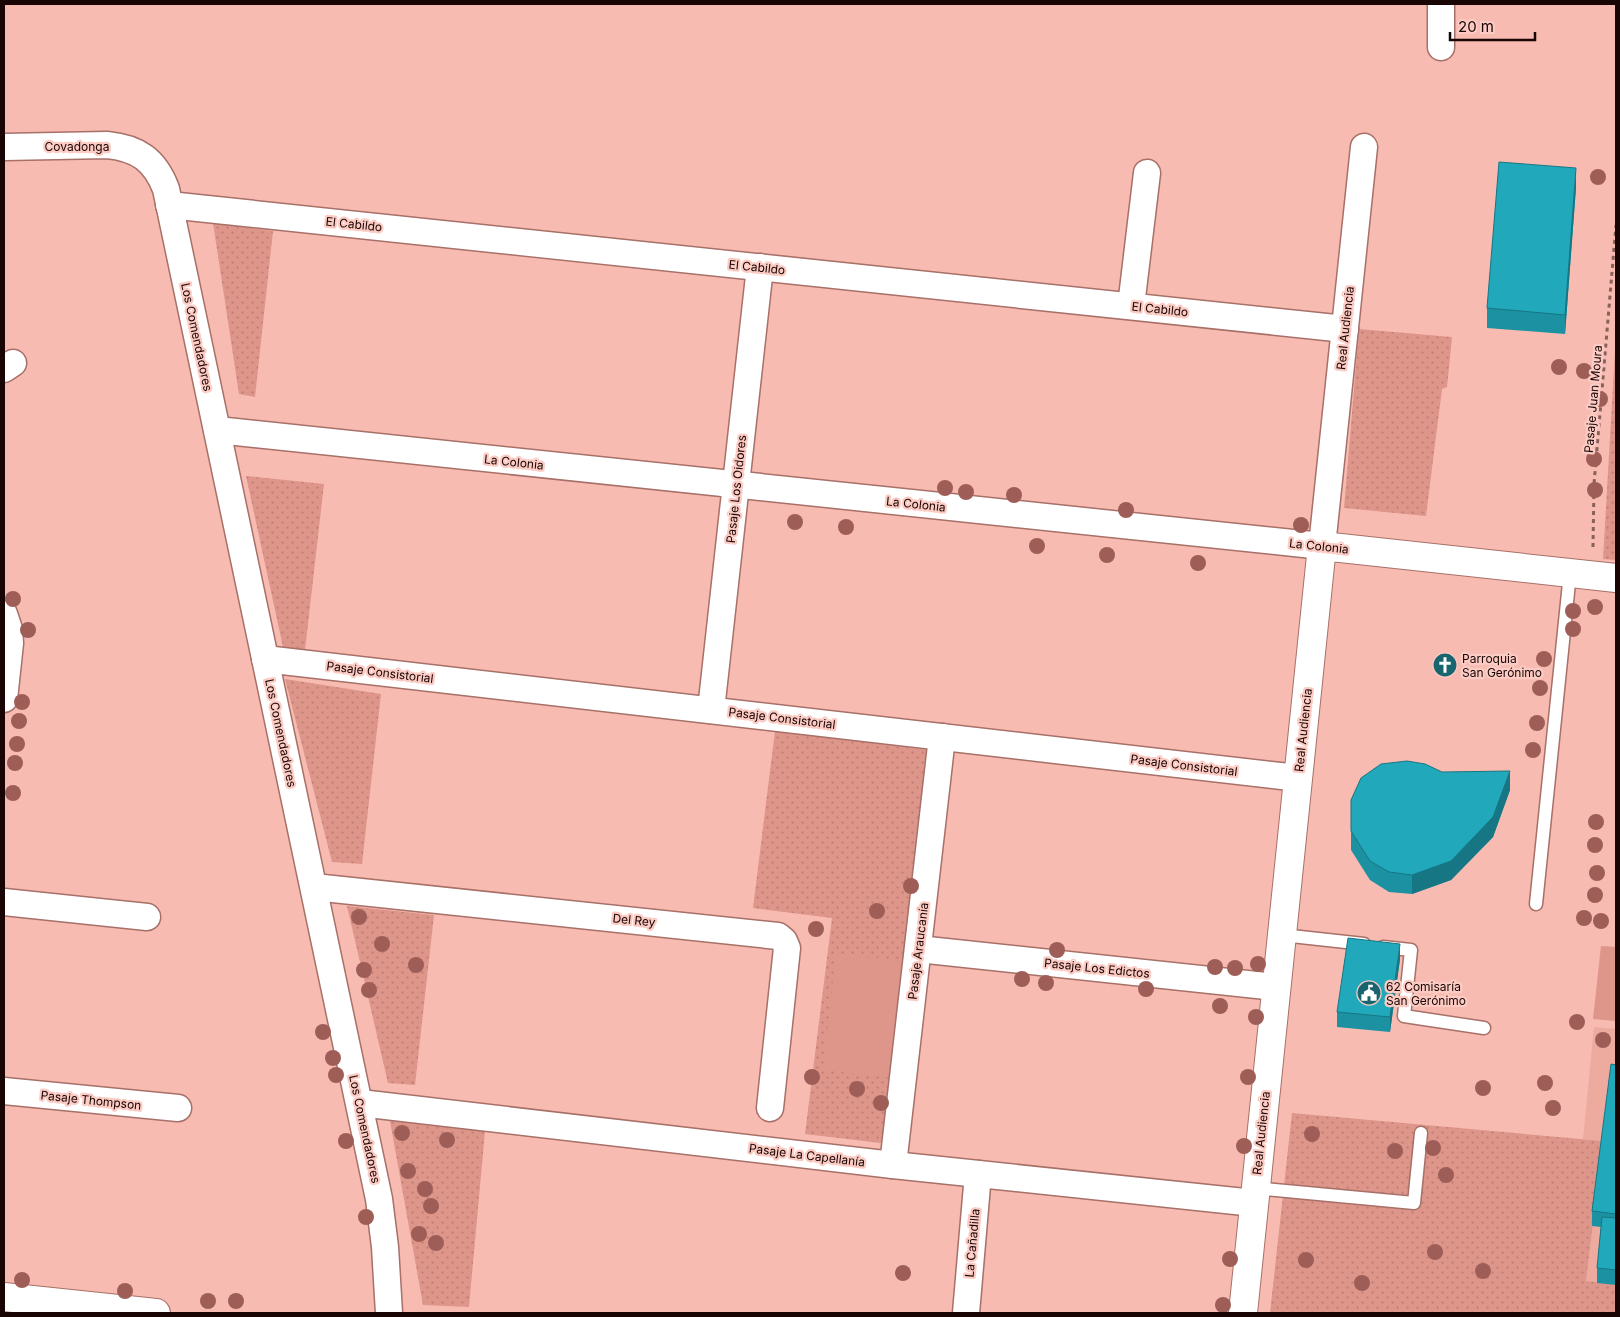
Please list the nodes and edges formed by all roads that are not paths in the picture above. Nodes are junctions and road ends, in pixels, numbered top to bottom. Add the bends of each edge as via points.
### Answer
1 (1441, 4) edge
2 (1441, 47) dead end
3 (4, 147) edge
4 (1364, 147) dead end
5 (147, 159) joint
6 (1147, 172) dead end
7 (169, 205) junction
8 (760, 267) junction
9 (1132, 306) junction
10 (1345, 329) junction
11 (217, 430) junction
12 (736, 485) junction
13 (1322, 546) junction
14 (1593, 575) edge
15 (4, 614) edge
16 (7, 643) edge
17 (266, 659) junction
18 (4, 699) edge
19 (711, 710) junction
20 (942, 737) junction
21 (1298, 778) junction
22 (314, 887) junction
23 (4, 902) edge
24 (1536, 904) dead end
25 (147, 917) dead end
26 (1282, 935) junction
27 (918, 949) junction
28 (1276, 987) junction
29 (1484, 1028) dead end
30 (4, 1091) edge
31 (360, 1103) junction
32 (178, 1108) dead end
33 (770, 1108) dead end
34 (1422, 1133) dead end
35 (893, 1165) junction
36 (978, 1174) junction
37 (1255, 1195) junction
38 (4, 1297) edge
39 (156, 1313) edge
40 (389, 1313) edge
41 (966, 1313) edge
42 (1242, 1313) edge

1 - 2 street
3 - 5 street, Covadonga via 121,146
4 - 10 street, Real Audiencia
5 - 7 street, Los Comendadores via 162,178
6 - 9 street
7 - 8 street, El Cabildo
7 - 11 street, Los Comendadores
8 - 9 street, El Cabildo
8 - 12 street, Pasaje Los Oidores
9 - 10 street, El Cabildo
10 - 13 street, Real Audiencia
11 - 12 street, La Colonia
11 - 17 street, Los Comendadores
12 - 13 street, La Colonia
12 - 19 street, Pasaje Los Oidores
13 - 14 street, La Colonia
13 - 21 street, Real Audiencia
14 - 24 lane
15 - 16 street via 9,629
16 - 18 street
17 - 19 street, Pasaje Consistorial
17 - 22 street, Los Comendadores
19 - 20 street, Pasaje Consistorial
20 - 21 street, Pasaje Consistorial
20 - 27 street, Pasaje Araucanía
21 - 26 street, Real Audiencia
22 - 31 street, Los Comendadores
22 - 33 street, Del Rey via 778,936 787,948
23 - 25 street
26 - 28 street, Real Audiencia
26 - 29 lane via 1411,950 1404,1016
27 - 28 street, Pasaje Los Edictos
27 - 35 street, Pasaje Araucanía
28 - 37 street, Real Audiencia
30 - 32 street, Pasaje Thompson
31 - 35 street, Pasaje La Capellanía
31 - 40 street, Los Comendadores via 379,1199
34 - 37 lane via 1414,1203
35 - 36 street, Pasaje La Capellanía
36 - 37 street, Pasaje La Capellanía
36 - 41 street, La Cañadilla
37 - 42 street, Real Audiencia
38 - 39 street

